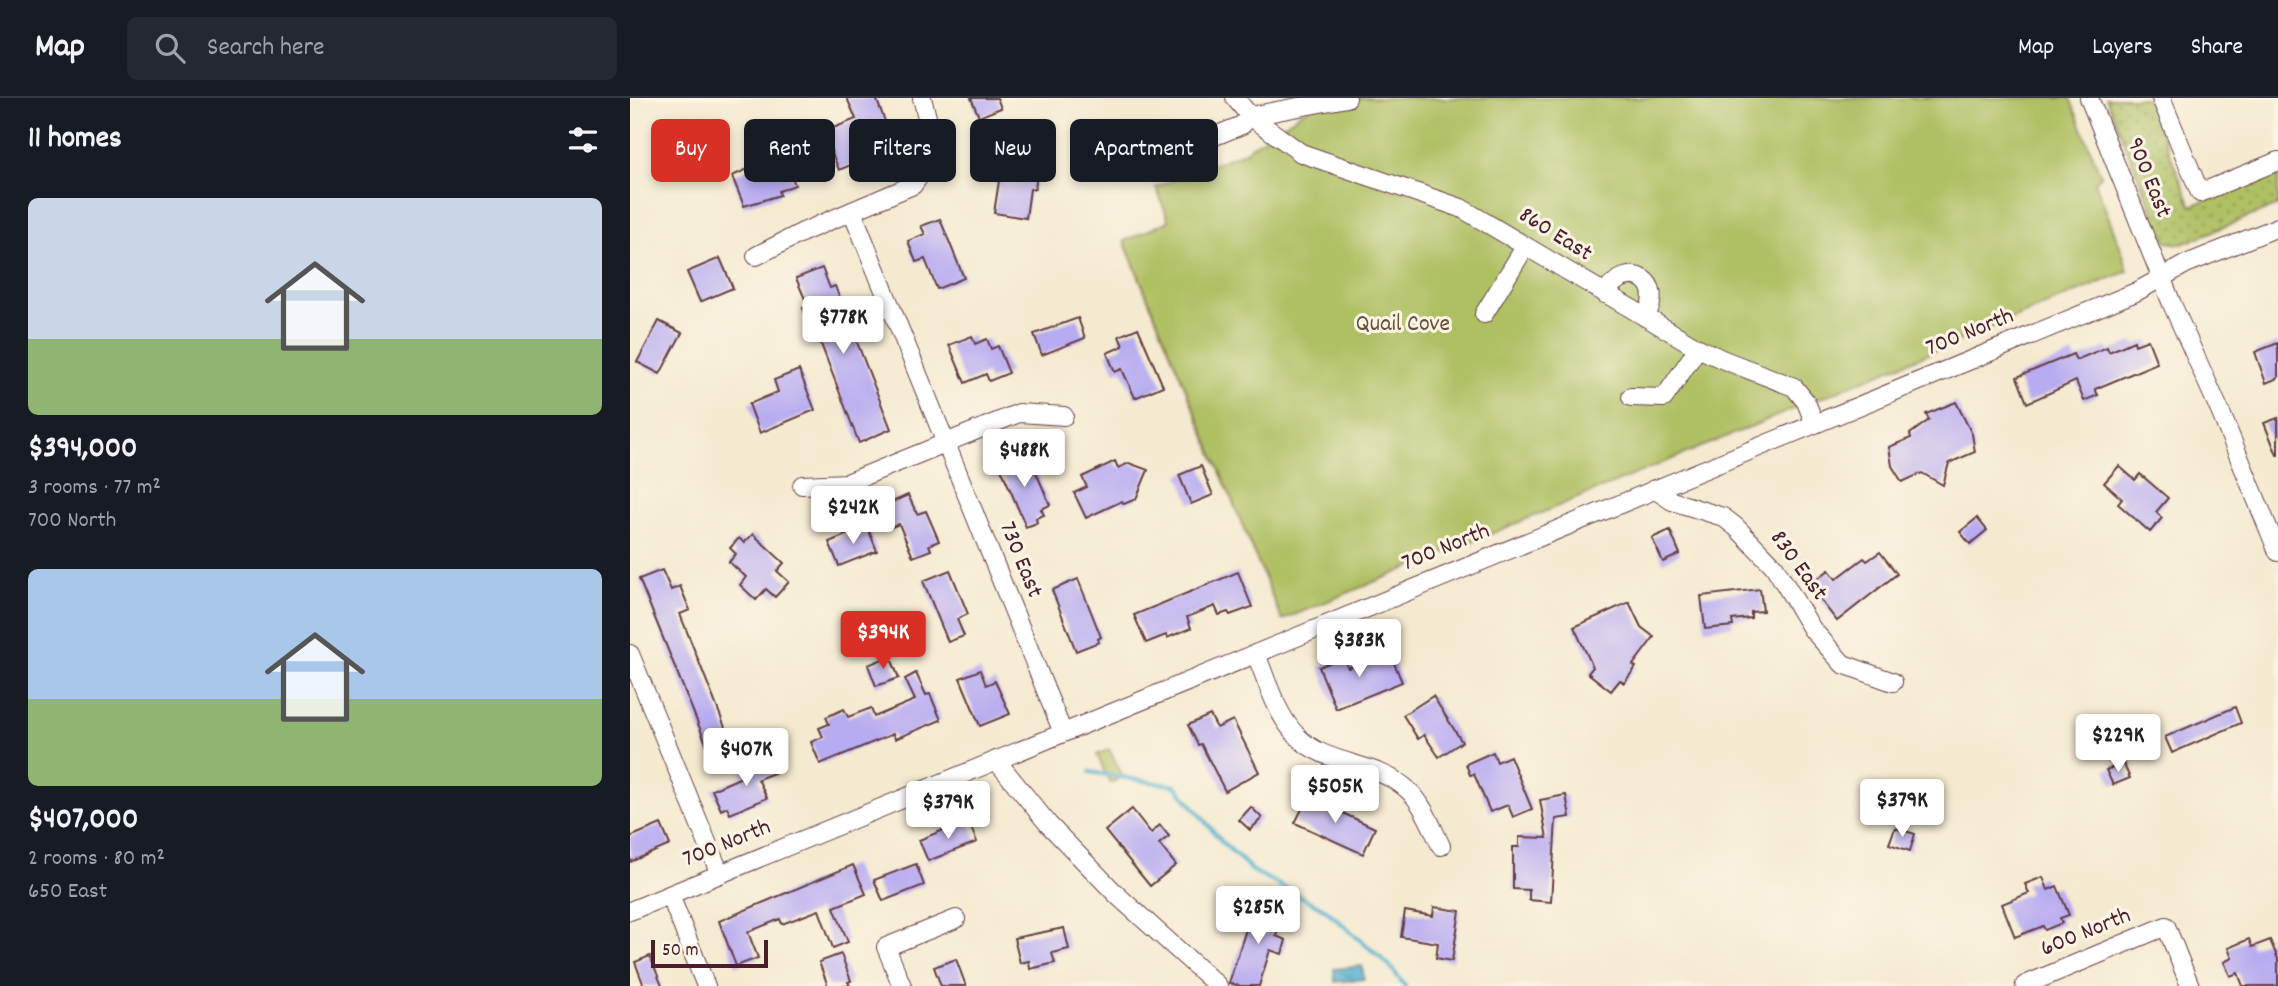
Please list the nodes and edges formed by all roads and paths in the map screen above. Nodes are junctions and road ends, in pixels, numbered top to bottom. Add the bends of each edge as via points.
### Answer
1 (922, 98) edge
2 (1235, 98) edge
3 (1347, 98) edge
4 (2089, 98) edge
5 (2161, 98) edge
6 (1250, 116) junction
7 (1218, 135) edge
8 (2278, 161) edge
9 (852, 211) junction
10 (2278, 227) edge
11 (1525, 247) junction
12 (756, 256) dead end
13 (2162, 278) junction
14 (1605, 294) junction
15 (1484, 314) dead end
16 (1645, 317) junction
17 (1698, 348) junction
18 (1631, 397) dead end
19 (1065, 416) dead end
20 (1815, 422) junction
21 (946, 443) junction
22 (802, 485) dead end
23 (1654, 489) junction
24 (2278, 552) edge
25 (630, 654) edge
26 (1256, 654) junction
27 (1893, 682) dead end
28 (1063, 733) junction
29 (996, 760) junction
30 (1441, 846) dead end
31 (720, 874) junction
32 (670, 895) junction
33 (630, 911) edge
34 (956, 919) dead end
35 (2025, 985) edge
36 (706, 986) edge
37 (902, 986) edge
38 (1219, 986) edge
39 (2190, 986) edge

1 - 9 street via 934,144 929,162 913,185
2 - 6 street, 860 East
3 - 6 street
4 - 13 street, 900 East
5 - 8 street via 2200,193
6 - 7 street via 1242,125
6 - 11 street, 860 East via 1301,153 1461,208
9 - 12 street
9 - 21 street, 730 East
10 - 13 street, 700 North
11 - 14 street, 860 East
11 - 15 street
13 - 20 street, 700 North
13 - 24 street, 900 East
14 - 16 street, 860 East
14 - 16 street via 1624,276 1643,279 1653,293
16 - 17 street, 860 East
17 - 18 street via 1664,398
17 - 20 street, 860 East via 1794,387
19 - 21 street via 1019,413
20 - 23 street, 700 North
21 - 22 street via 847,483
21 - 28 street, 730 East
23 - 26 street, 700 North
23 - 27 street, 830 East via 1672,501 1723,517 1736,527 1773,566 1812,629 1843,664
25 - 31 street
26 - 28 street, 700 North
26 - 30 street via 1280,710 1298,738 1321,752 1393,778 1411,792
28 - 29 street, 700 North
29 - 31 street, 700 North
29 - 38 street via 1049,825 1118,896
31 - 32 street, 700 North
32 - 33 street, 700 North
32 - 36 street
34 - 37 street via 886,947
35 - 39 street, 600 North via 2165,926

